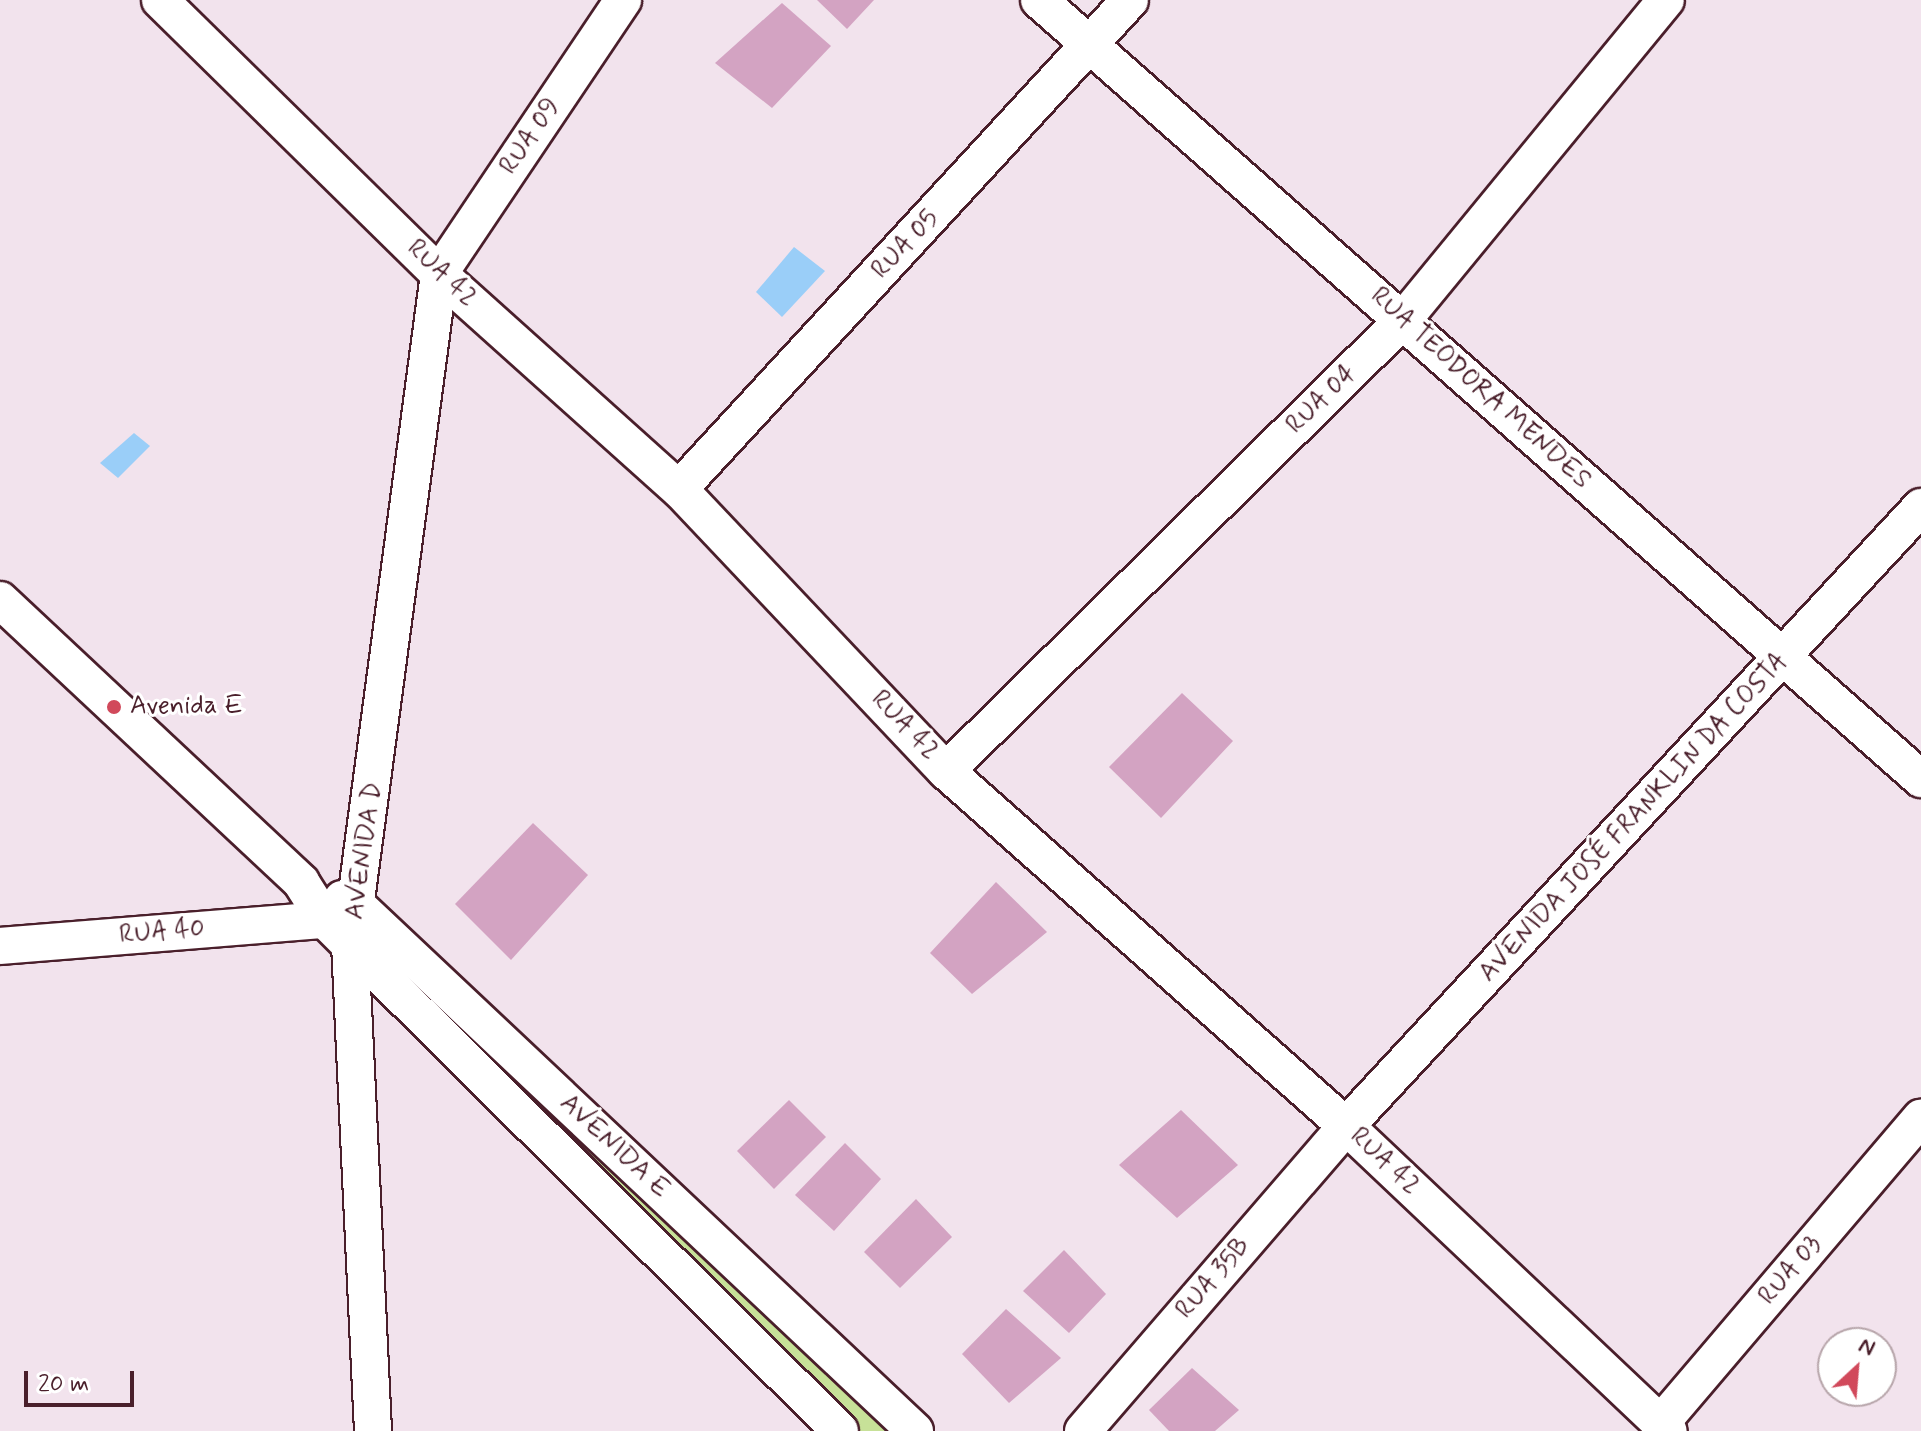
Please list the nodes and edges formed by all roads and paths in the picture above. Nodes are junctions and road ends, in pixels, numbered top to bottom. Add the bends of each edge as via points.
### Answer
1 (160, 0) edge
2 (623, 0) edge
3 (1039, 0) edge
4 (1130, 0) edge
5 (1666, 0) edge
6 (1092, 45) junction
7 (439, 274) junction
8 (1403, 320) junction
9 (679, 489) junction
10 (1921, 507) edge
11 (0, 600) edge
12 (1783, 659) junction
13 (946, 771) junction
14 (1921, 779) edge
15 (301, 882) junction
16 (359, 907) junction
17 (325, 920) junction
18 (350, 945) junction
19 (0, 946) edge
20 (582, 1117) junction
21 (1921, 1118) edge
22 (1346, 1126) junction
23 (556, 1149) junction
24 (1665, 1427) edge
25 (373, 1431) edge
26 (840, 1431) edge
27 (915, 1431) edge
28 (1083, 1431) edge

1 - 7 street, RUA 42
2 - 7 street, RUA 09
3 - 6 street, RUA TEODORA MENDES
4 - 6 street, RUA 05
5 - 8 street, RUA 04
6 - 8 street, RUA TEODORA MENDES
6 - 9 street, RUA 05
7 - 9 street, RUA 42
7 - 16 street, AVENIDA D
8 - 12 street, RUA TEODORA MENDES
8 - 13 street, RUA 04
9 - 13 street, RUA 42
10 - 12 street, AVENIDA JOSÉ FRANKLIN DA COSTA
11 - 15 street, AVENIDA E
12 - 14 street, RUA TEODORA MENDES
12 - 22 street, AVENIDA JOSÉ FRANKLIN DA COSTA
13 - 22 street, RUA 42
15 - 16 street, AVENIDA E
15 - 17 street, AVENIDA E
16 - 18 street, AVENIDA D
16 - 20 street, AVENIDA E
17 - 18 street, AVENIDA E
17 - 19 street, RUA 40
18 - 23 street, AVENIDA E
18 - 25 street, AVENIDA D
20 - 23 street
20 - 27 street, AVENIDA E
21 - 24 street, RUA 03
22 - 24 street, RUA 42
22 - 28 street, RUA 35B
23 - 26 street, AVENIDA E

